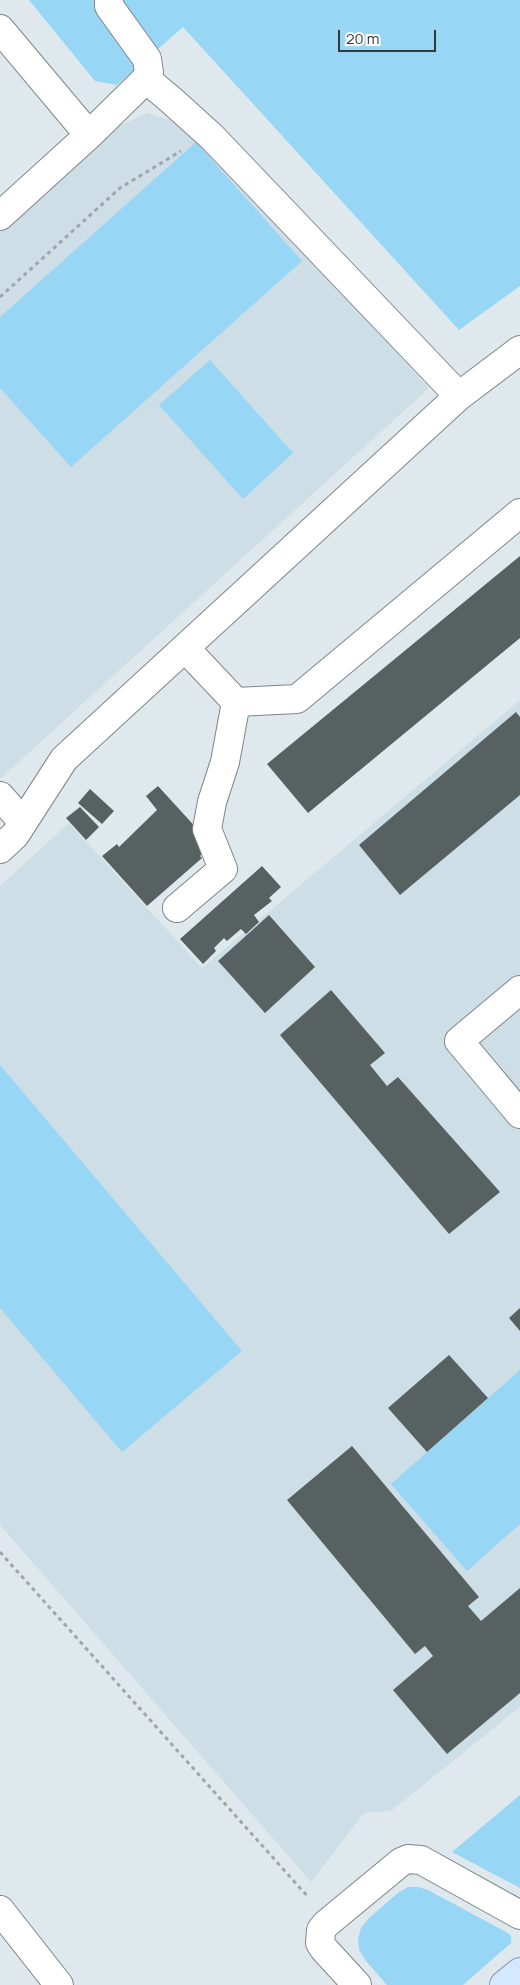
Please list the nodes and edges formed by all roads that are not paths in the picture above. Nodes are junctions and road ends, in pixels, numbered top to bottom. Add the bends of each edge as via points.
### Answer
1 (109, 0) edge
2 (0, 29) edge
3 (146, 79) junction
4 (89, 135) junction
5 (0, 216) edge
6 (520, 350) edge
7 (459, 396) junction
8 (520, 513) edge
9 (185, 648) junction
10 (236, 702) junction
11 (0, 796) edge
12 (23, 822) junction
13 (0, 849) edge
14 (177, 908) dead end
15 (520, 990) edge
16 (520, 1114) edge
17 (0, 1910) edge
18 (520, 1915) edge
19 (520, 1972) edge
20 (59, 1985) edge
21 (357, 1985) edge
22 (504, 1985) edge

1 - 3 street via 109,6 147,59 149,73
2 - 4 street
3 - 4 street
3 - 7 street via 209,134
4 - 5 street
6 - 7 street
7 - 9 street
8 - 10 street via 297,699
9 - 10 street
9 - 12 street via 64,759
10 - 14 street via 225,762 207,829 223,869
11 - 12 street
12 - 13 street
15 - 16 street via 459,1040
17 - 20 street
18 - 21 street via 421,1860 414,1858 402,1862 321,1930 320,1943
19 - 22 main road

